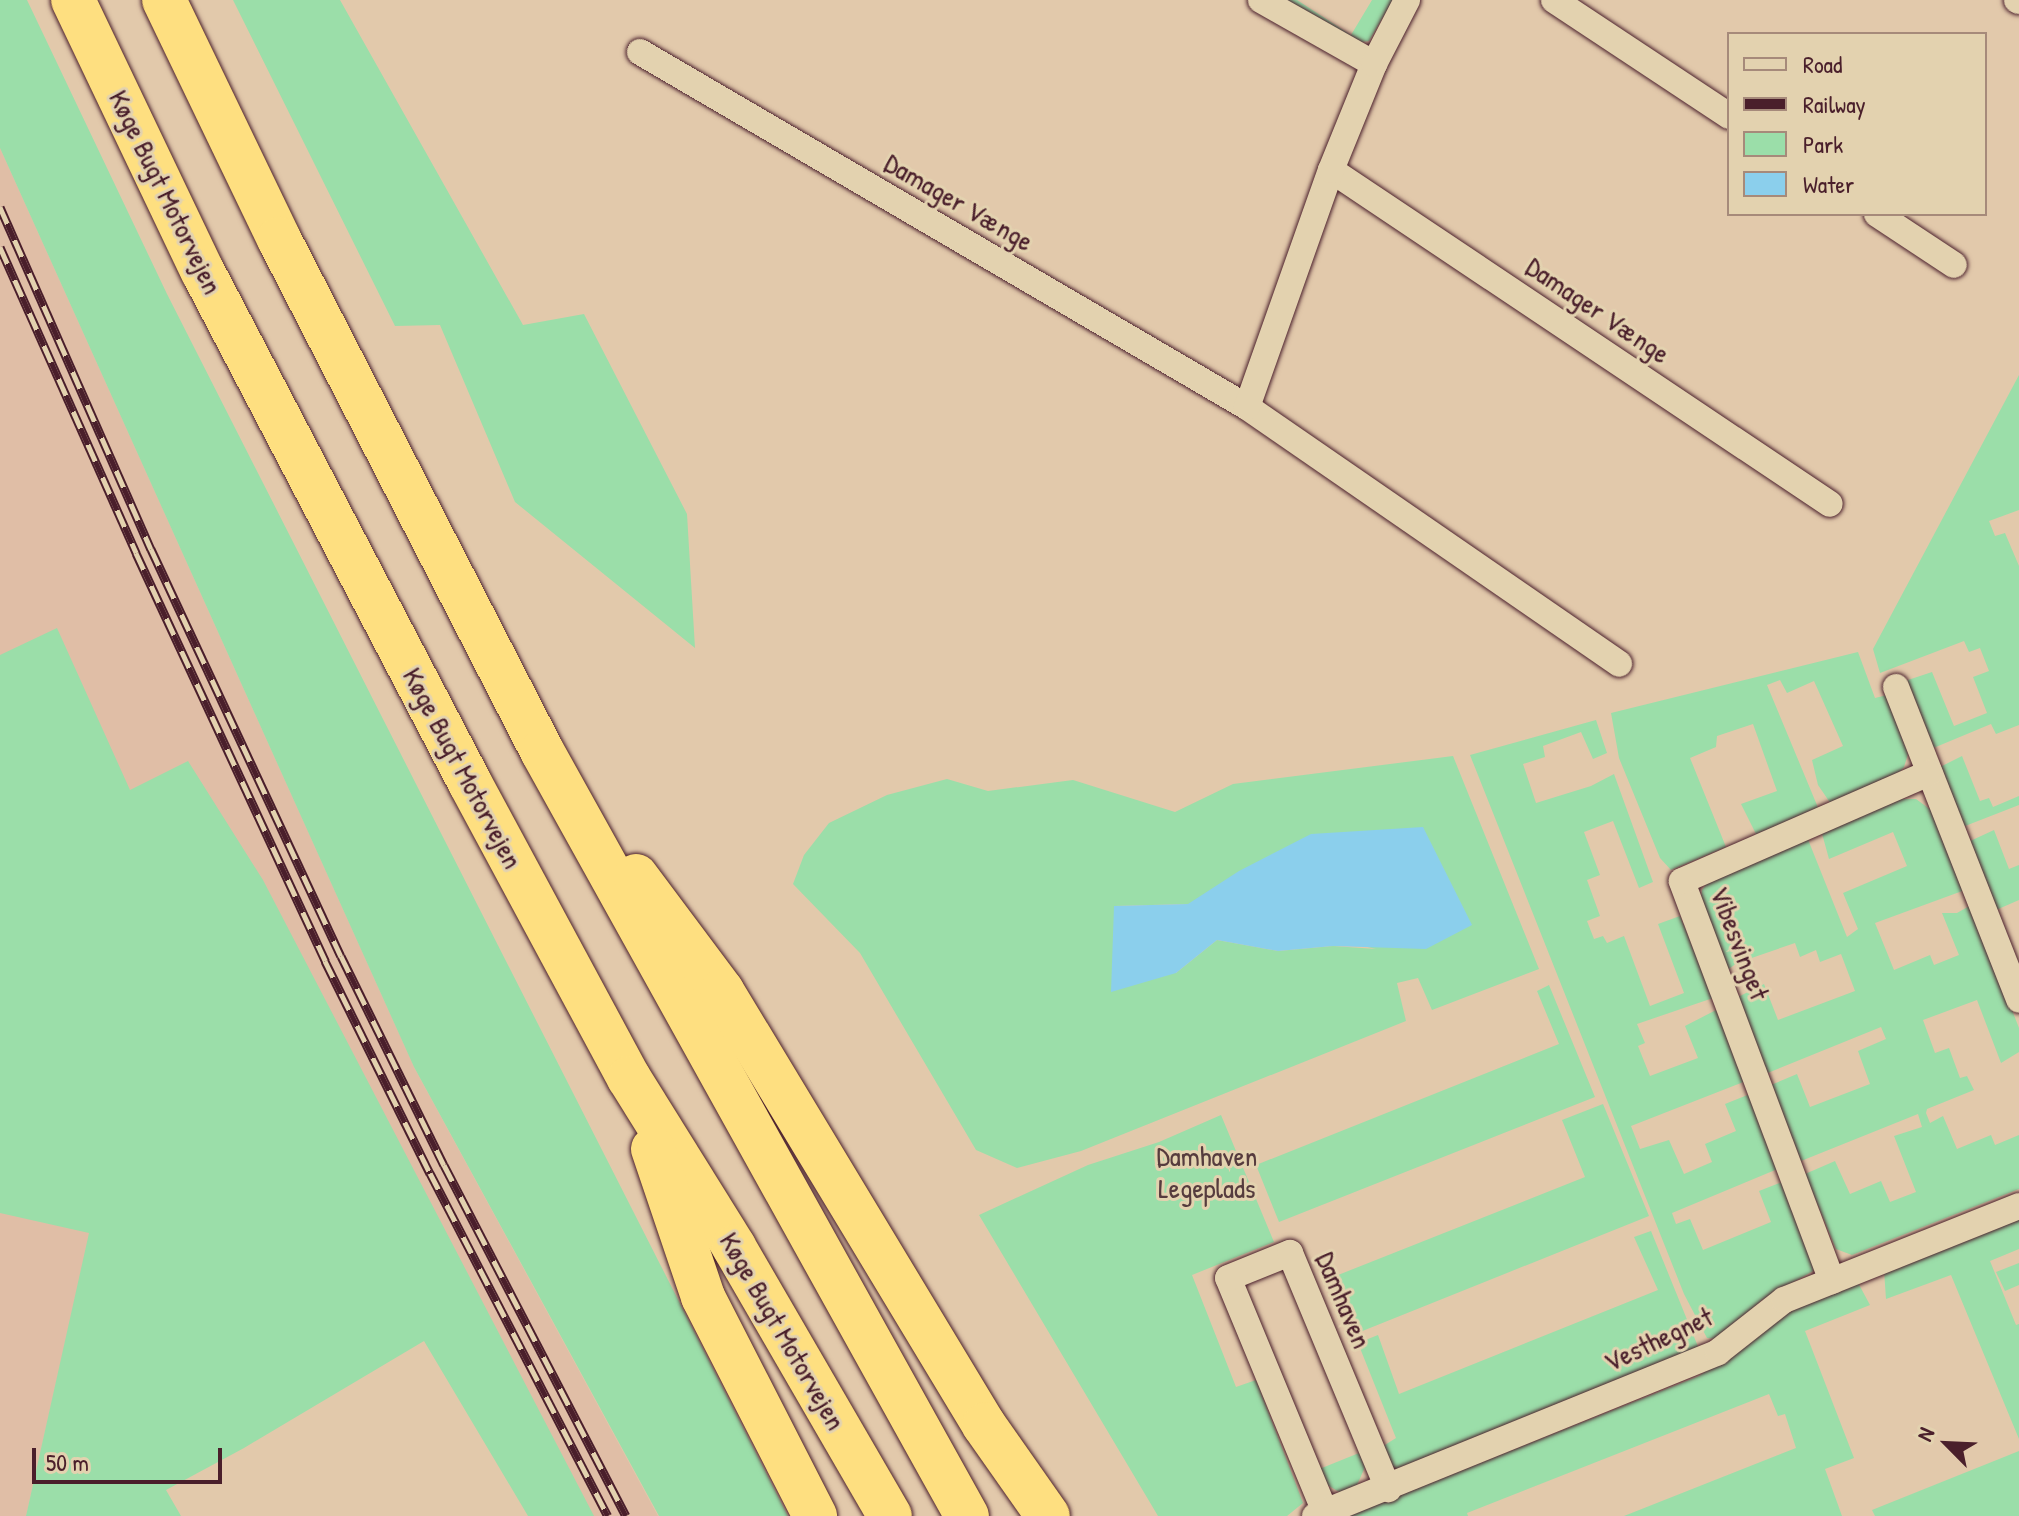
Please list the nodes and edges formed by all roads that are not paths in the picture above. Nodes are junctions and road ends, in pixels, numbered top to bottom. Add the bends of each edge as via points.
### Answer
1 (73, 0) edge
2 (164, 0) edge
3 (1261, 0) edge
4 (1407, 0) edge
5 (1554, 0) edge
6 (640, 52) dead end
7 (1374, 64) junction
8 (1727, 115) edge
9 (1331, 170) junction
10 (1880, 216) edge
11 (1954, 265) dead end
12 (1247, 407) junction
13 (1830, 504) dead end
14 (1619, 664) dead end
15 (1896, 687) dead end
16 (542, 751) junction
17 (1929, 773) junction
18 (2019, 1000) edge
19 (629, 1078) junction
20 (2019, 1206) edge
21 (1832, 1281) junction
22 (1388, 1489) junction
23 (1320, 1514) edge
24 (815, 1516) edge
25 (890, 1516) edge
26 (967, 1516) edge
27 (1048, 1516) edge

1 - 19 highway, Køge Bugt Motorvejen via 203,272
2 - 16 highway via 279,239
3 - 7 street
4 - 7 street
5 - 8 street
6 - 12 street, Damager Vænge
7 - 9 street
9 - 12 street
9 - 13 street, Damager Vænge
10 - 11 street
12 - 14 street, Damager Vænge
15 - 17 street
16 - 26 highway
16 - 27 highway via 722,991 984,1425
17 - 18 street
17 - 21 street, Vibesvinget via 1682,881
19 - 24 highway via 703,1297
19 - 25 highway, Køge Bugt Motorvejen
20 - 21 street, Vesthegnet
21 - 22 street, Vesthegnet via 1784,1300 1718,1352
22 - 23 street, Vesthegnet
22 - 23 street, Damhaven via 1290,1253 1228,1278

